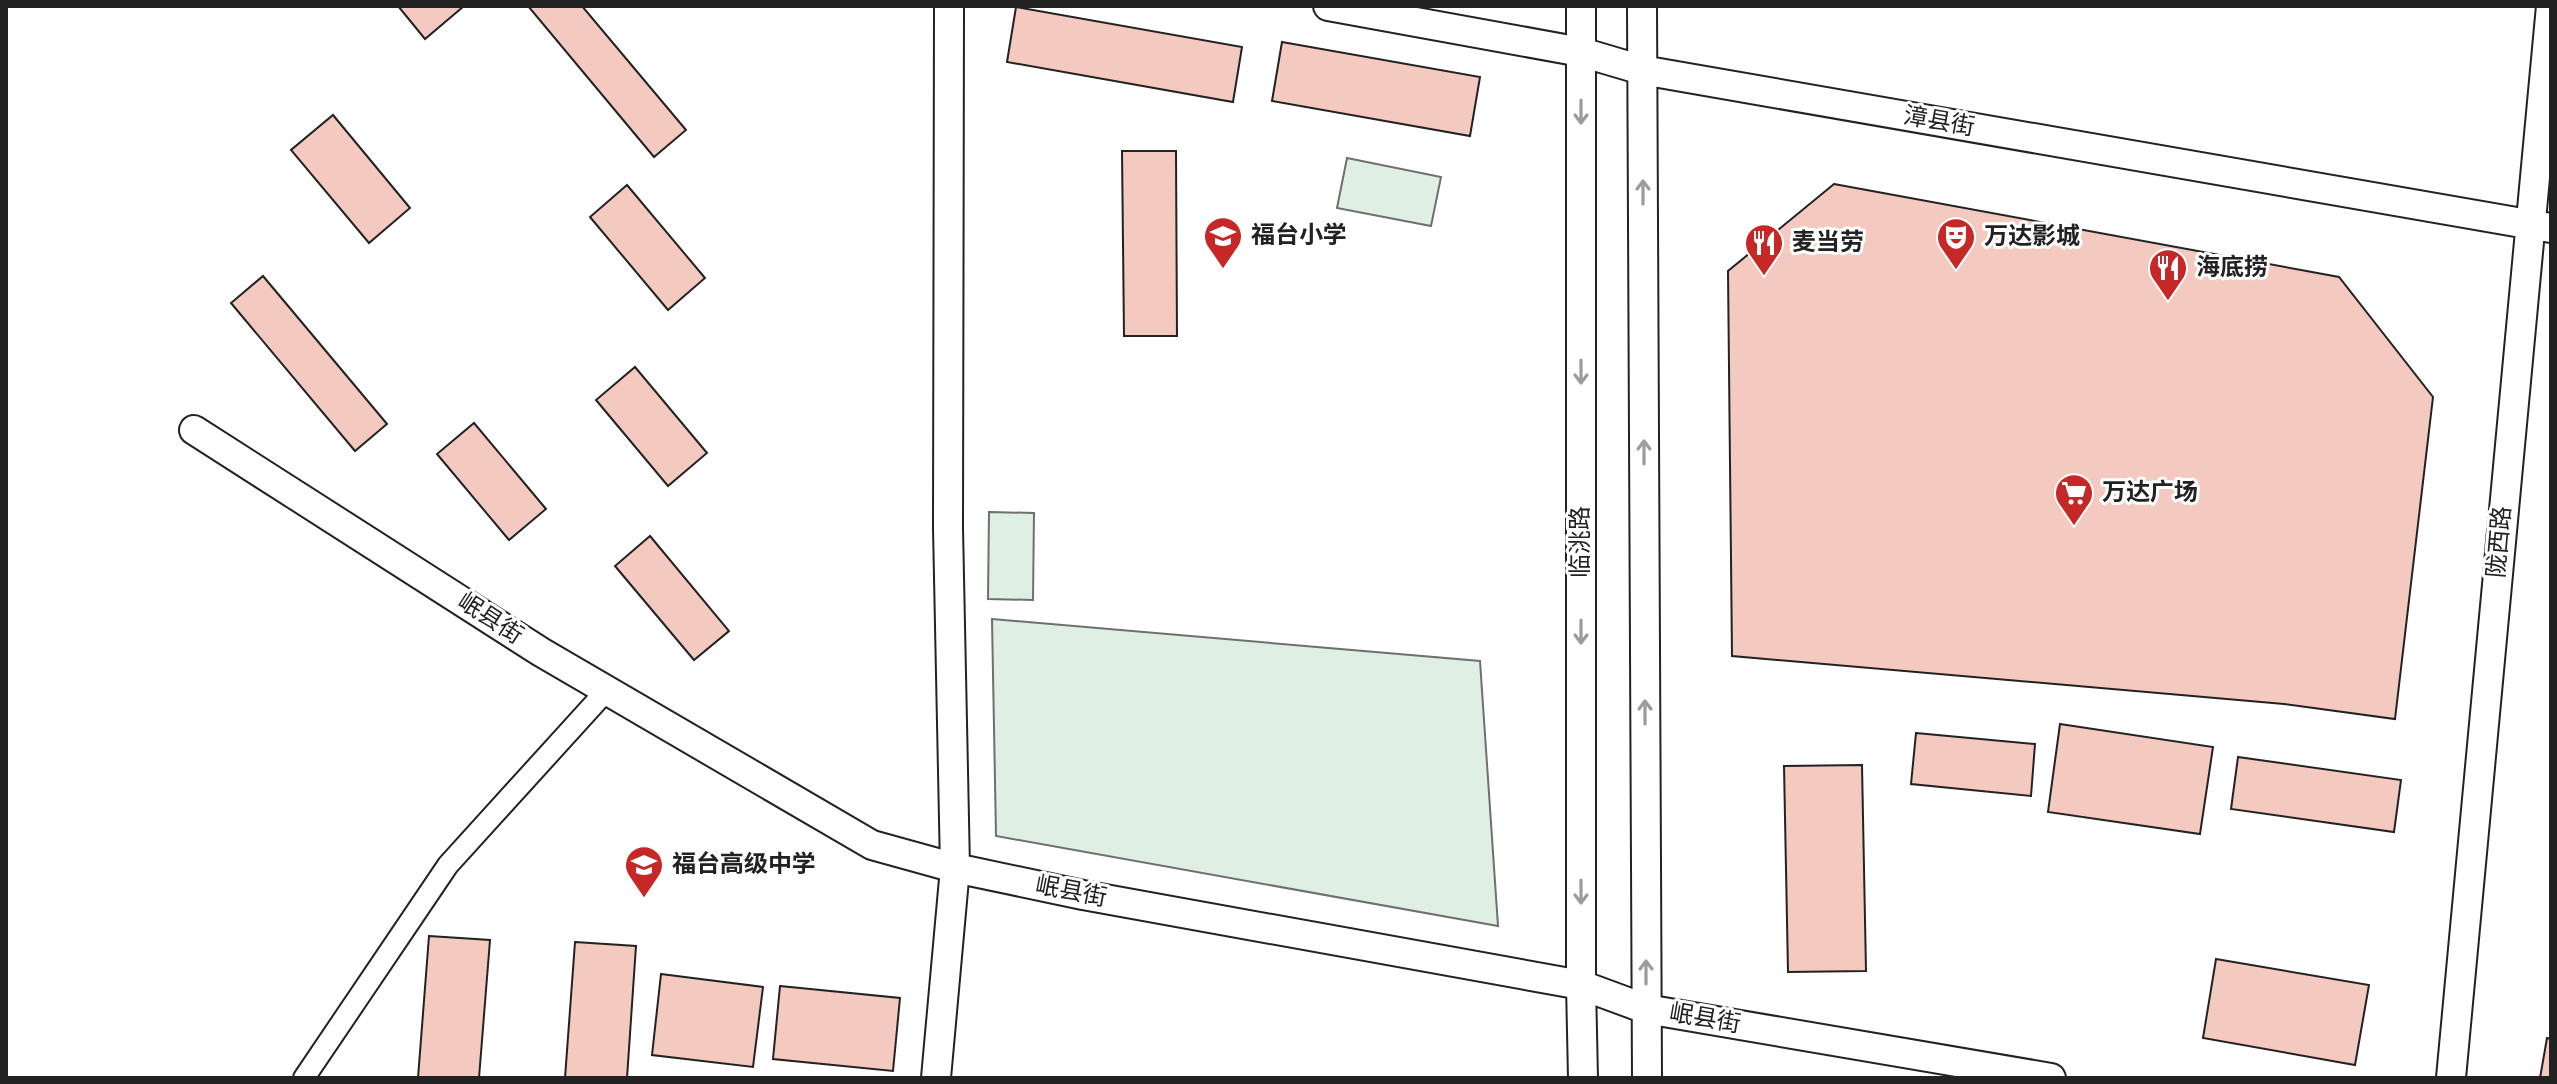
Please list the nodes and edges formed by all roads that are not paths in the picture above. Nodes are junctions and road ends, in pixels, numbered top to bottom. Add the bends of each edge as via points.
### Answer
1 (949, 6) edge
2 (1328, 6) edge
3 (1581, 6) edge
4 (1642, 6) edge
5 (2551, 6) edge
6 (1581, 52) junction
7 (1642, 70) junction
8 (2540, 227) edge
9 (194, 430) dead end
10 (606, 691) junction
11 (955, 868) junction
12 (1581, 985) junction
13 (1646, 1009) junction
14 (304, 1078) edge
15 (936, 1078) edge
16 (1583, 1078) edge
17 (1647, 1078) edge
18 (2051, 1078) edge
19 (2451, 1078) edge

1 - 11 street via 948,528
2 - 6 street, 漳县街
3 - 6 street, 临洮路
4 - 7 street
5 - 8 street, 陇西路
6 - 7 street, 漳县街
6 -> 12 street, 临洮路
7 - 8 street, 漳县街
13 -> 7 street
8 - 19 street, 陇西路
9 - 10 street, 岷县街
10 - 11 street, 岷县街 via 872,845
10 - 14 street via 448,865
11 - 12 street, 岷县街
11 - 15 street
12 - 13 street, 岷县街
12 - 16 street, 临洮路
13 - 17 street
13 - 18 street, 岷县街

